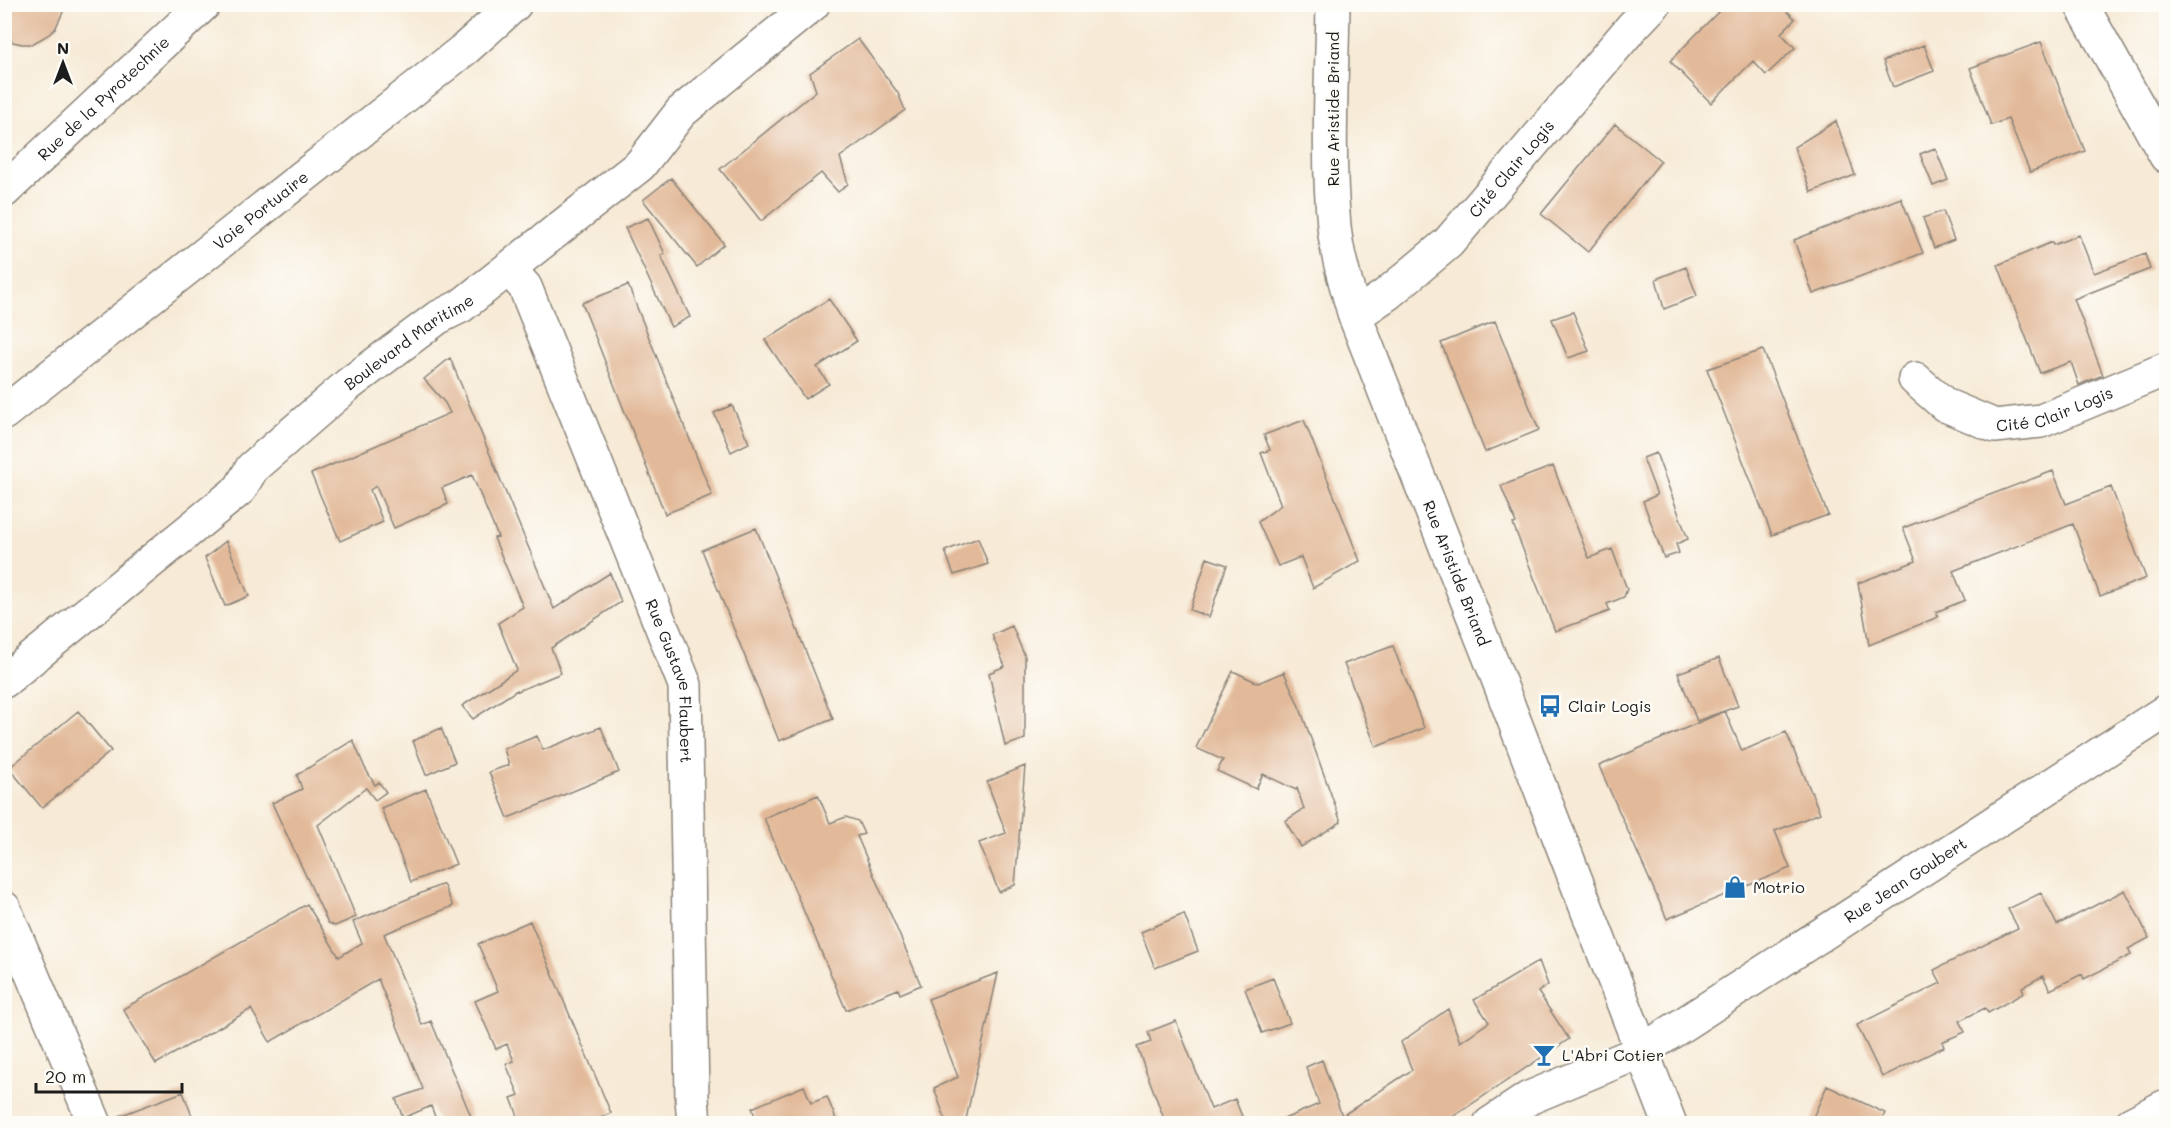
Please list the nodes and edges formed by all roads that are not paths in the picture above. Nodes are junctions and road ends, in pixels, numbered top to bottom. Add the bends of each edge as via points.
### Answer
1 (204, 4) edge
2 (515, 4) edge
3 (813, 4) edge
4 (1333, 4) edge
5 (1654, 4) edge
6 (2081, 4) edge
7 (2166, 156) edge
8 (4, 191) edge
9 (509, 269) junction
10 (1355, 316) junction
11 (2166, 369) edge
12 (1915, 379) dead end
13 (8, 403) edge
14 (4, 681) edge
15 (2166, 711) edge
16 (4, 908) edge
17 (1642, 1051) junction
18 (2164, 1107) dead end
19 (95, 1124) edge
20 (694, 1124) edge
21 (1490, 1124) edge
22 (1670, 1124) edge
23 (2131, 1124) edge

1 - 8 street, Rue de la Pyrotechnie
2 - 13 street, Voie Portuaire via 466,48
3 - 9 street, Boulevard Maritime via 681,112 640,165
4 - 10 street, Rue Aristide Briand via 1334,227
5 - 10 street, Cité Clair Logis via 1448,243
6 - 7 street
9 - 14 street, Boulevard Maritime via 349,384 252,468 240,489
9 - 20 street, Rue Gustave Flaubert via 525,287 685,685
10 - 17 street, Rue Aristide Briand
11 - 12 street, Cité Clair Logis via 2041,421 1995,426 1945,405
15 - 17 street, Rue Jean Goubert
16 - 19 street
17 - 21 street, Rue Jean Goubert via 1529,1098
17 - 22 street, Rue Aristide Briand
18 - 23 street

